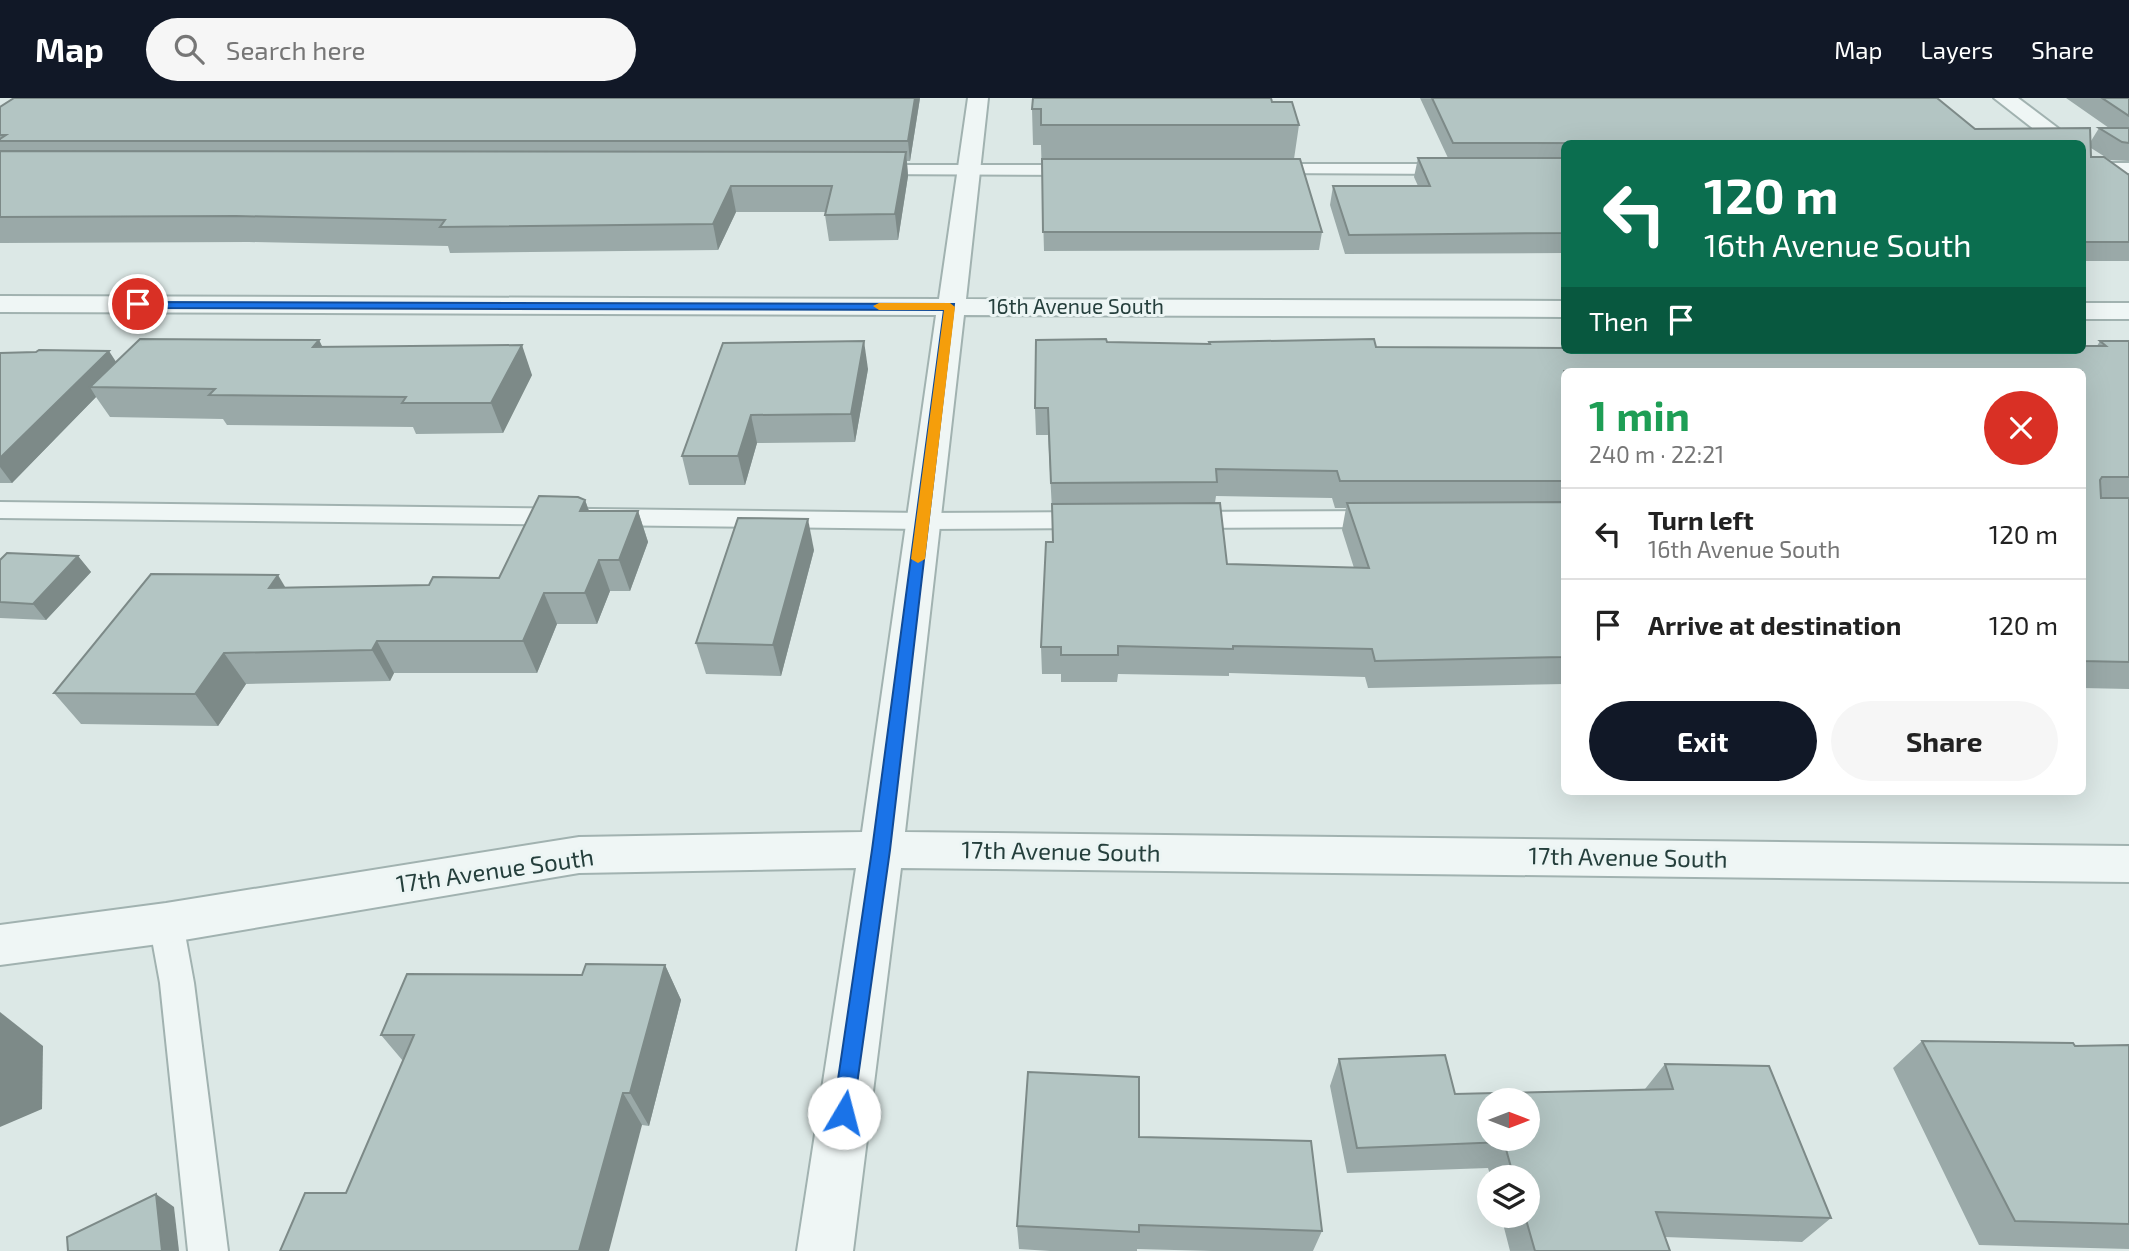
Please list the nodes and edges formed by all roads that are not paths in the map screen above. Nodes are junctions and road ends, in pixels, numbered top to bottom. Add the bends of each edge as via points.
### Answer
1 (978, 98) edge
2 (2004, 98) edge
3 (2062, 140) edge
4 (2093, 168) edge
5 (1468, 169) edge
6 (2129, 169) edge
7 (848, 170) edge
8 (968, 170) junction
9 (1097, 170) edge
10 (1248, 170) edge
11 (2129, 188) edge
12 (0, 304) edge
13 (950, 307) junction
14 (1561, 309) edge
15 (2086, 311) edge
16 (2129, 311) edge
17 (0, 510) edge
18 (1413, 519) edge
19 (1110, 520) edge
20 (1165, 520) edge
21 (923, 521) junction
22 (881, 850) junction
23 (2129, 864) edge
24 (166, 923) junction
25 (0, 945) edge
26 (208, 1251) edge
27 (825, 1251) edge

1 - 8 street
2 - 3 street
4 - 6 lane
4 - 11 street
5 - 10 lane
7 - 8 lane
8 - 9 lane
8 - 13 street
12 - 13 street, 16th Avenue South
13 - 14 street, 16th Avenue South
13 - 21 street
15 - 16 street
17 - 21 lane
18 - 20 lane
19 - 21 lane
21 - 22 street
22 - 23 street, 17th Avenue South
22 - 24 street, 17th Avenue South via 579,855
22 - 27 street
24 - 25 street, 17th Avenue South
24 - 26 lane

